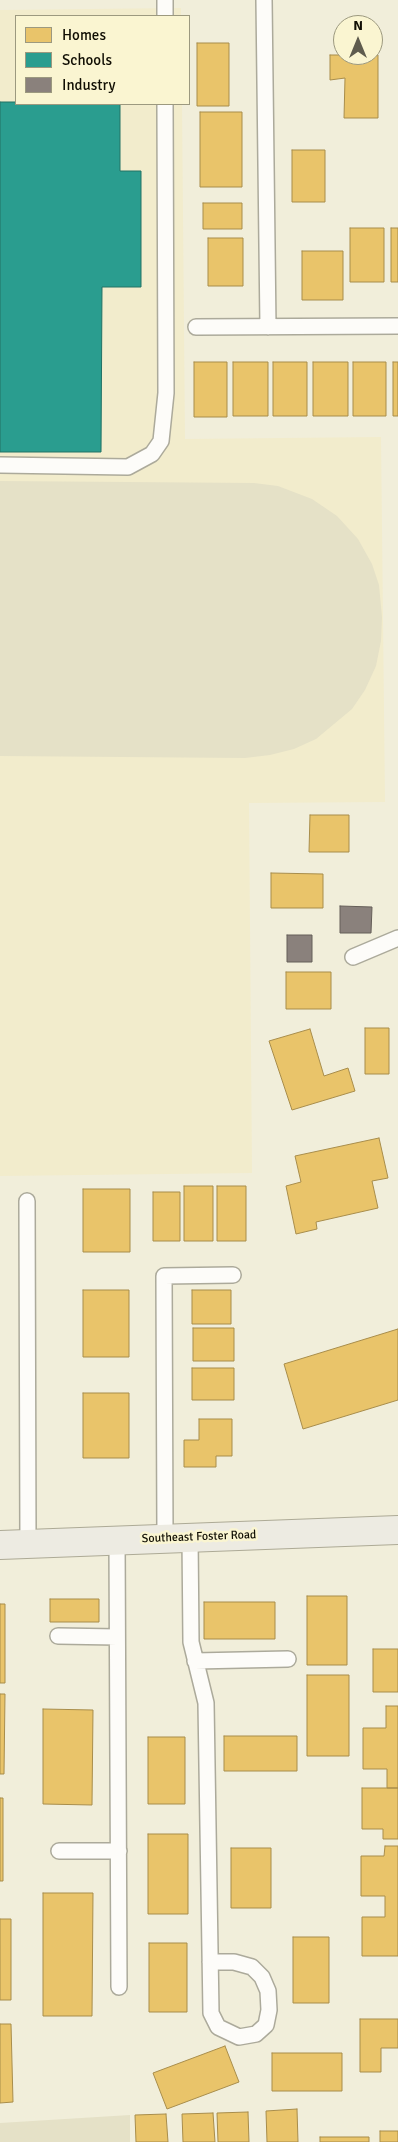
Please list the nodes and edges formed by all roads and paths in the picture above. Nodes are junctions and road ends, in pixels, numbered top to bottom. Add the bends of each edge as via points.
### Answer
1 (165, 0) edge
2 (264, 0) edge
3 (165, 15) edge
4 (165, 105) edge
5 (398, 326) edge
6 (196, 327) dead end
7 (268, 327) junction
8 (0, 465) edge
9 (398, 938) edge
10 (354, 957) dead end
11 (27, 1201) dead end
12 (233, 1274) dead end
13 (398, 1530) edge
14 (178, 1538) junction
15 (117, 1540) junction
16 (28, 1544) junction
17 (0, 1545) edge
18 (58, 1636) dead end
19 (117, 1637) junction
20 (288, 1659) dead end
21 (195, 1661) junction
22 (59, 1851) dead end
23 (119, 1851) junction
24 (210, 1962) junction
25 (119, 1987) dead end

1 - 3 lane
2 - 7 lane
4 - 8 lane via 166,393 161,441 152,454 128,467
5 - 7 lane
6 - 7 lane
9 - 10 lane
11 - 16 lane
12 - 14 lane via 164,1276
13 - 14 main road, Southeast Foster Road
14 - 15 main road, Southeast Foster Road
14 - 21 lane
15 - 16 main road, Southeast Foster Road
15 - 19 lane
16 - 17 main road, Southeast Foster Road
18 - 19 lane
19 - 23 lane
20 - 21 lane
21 - 24 lane via 206,1703
22 - 23 lane
23 - 25 lane
24 - 24 lane via 211,2013 218,2027 238,2038 256,2034 266,2025 269,2010 268,1991 262,1978 252,1967 234,1962

